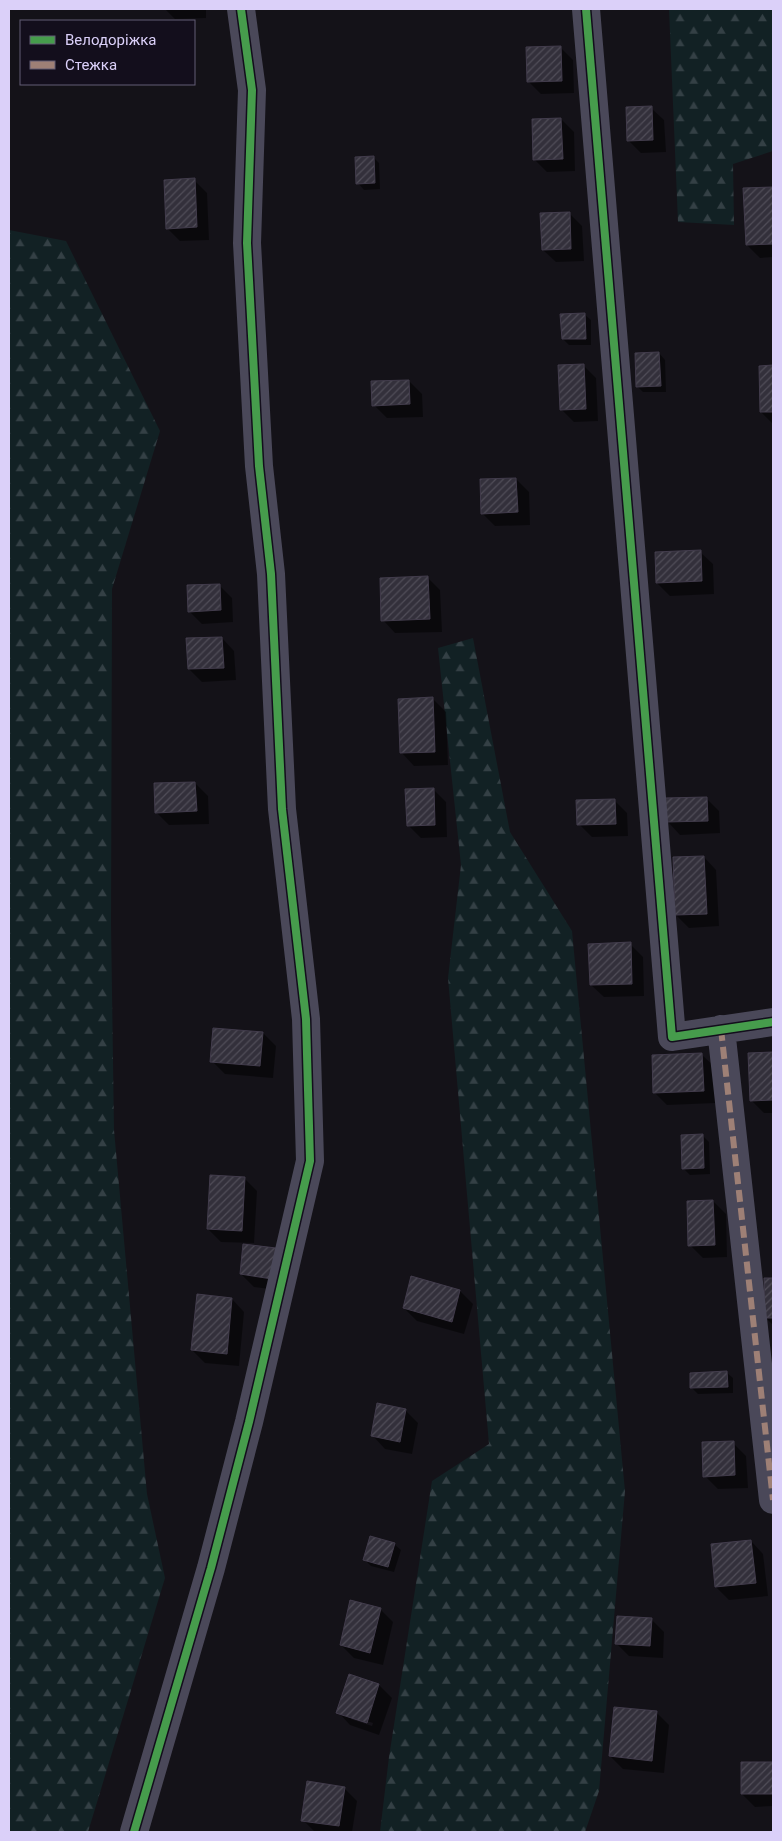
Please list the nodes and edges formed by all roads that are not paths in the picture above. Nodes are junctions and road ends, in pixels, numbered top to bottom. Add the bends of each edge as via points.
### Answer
1 (241, 9) edge
2 (586, 9) edge
3 (773, 1022) edge
4 (721, 1029) junction
5 (773, 1500) edge
6 (134, 1832) edge

1 - 6 street via 252,90 247,243 257,431 271,574 282,809 306,1019 310,1161 211,1568
2 - 4 street via 672,1037
3 - 4 street
4 - 5 street

